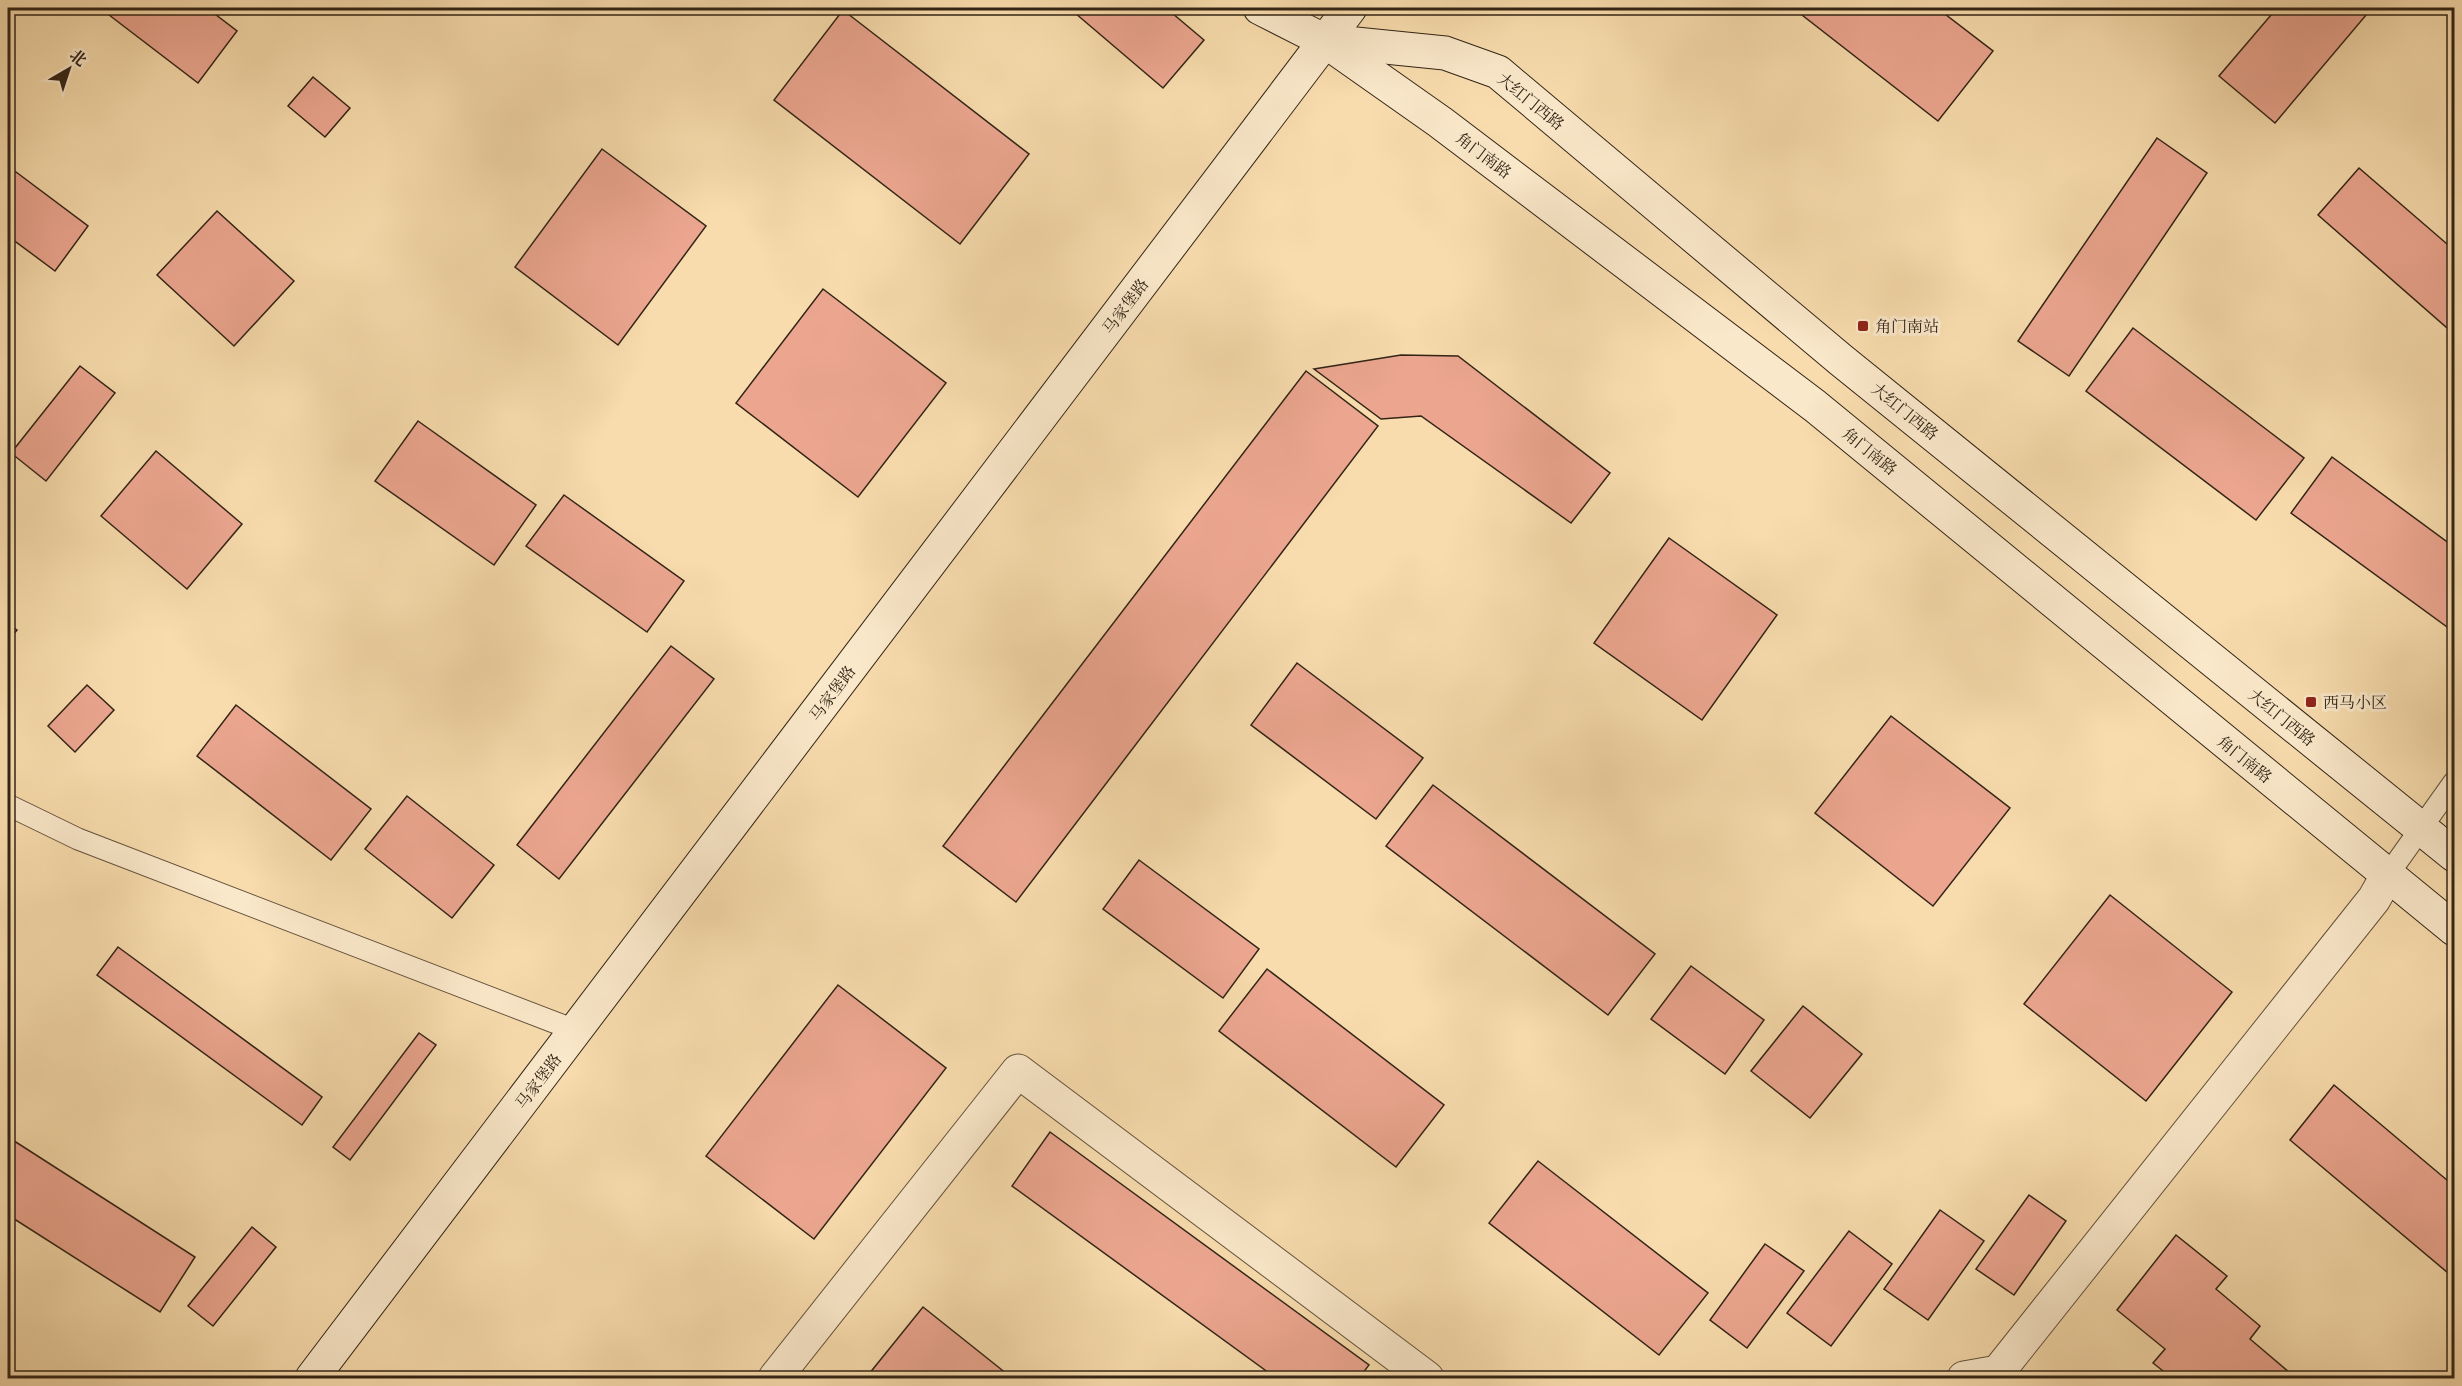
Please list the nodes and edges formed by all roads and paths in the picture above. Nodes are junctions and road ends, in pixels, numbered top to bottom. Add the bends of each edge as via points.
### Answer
1 (1260, 8) edge
2 (1350, 8) edge
3 (1325, 41) junction
4 (2454, 783) edge
5 (8, 805) edge
6 (2422, 828) junction
7 (2454, 855) edge
8 (2387, 876) junction
9 (2454, 929) edge
10 (577, 1031) junction
11 (2002, 1375) edge
12 (312, 1378) edge
13 (775, 1378) edge
14 (1427, 1378) edge
15 (1964, 1378) edge

1 - 3 street, 角门南路
2 - 3 street, 马家堡路
3 - 6 street, 大红门西路 via 1445,53 1498,72 1841,360
3 - 8 street, 角门南路 via 1440,122 1815,406
3 - 10 street, 马家堡路
4 - 6 lane
5 - 10 lane via 78,839
6 - 7 street, 大红门西路
6 - 8 lane
8 - 9 street, 角门南路
8 - 11 street via 2374,899
10 - 12 street, 马家堡路
11 - 15 street
13 - 14 street via 1018,1071

